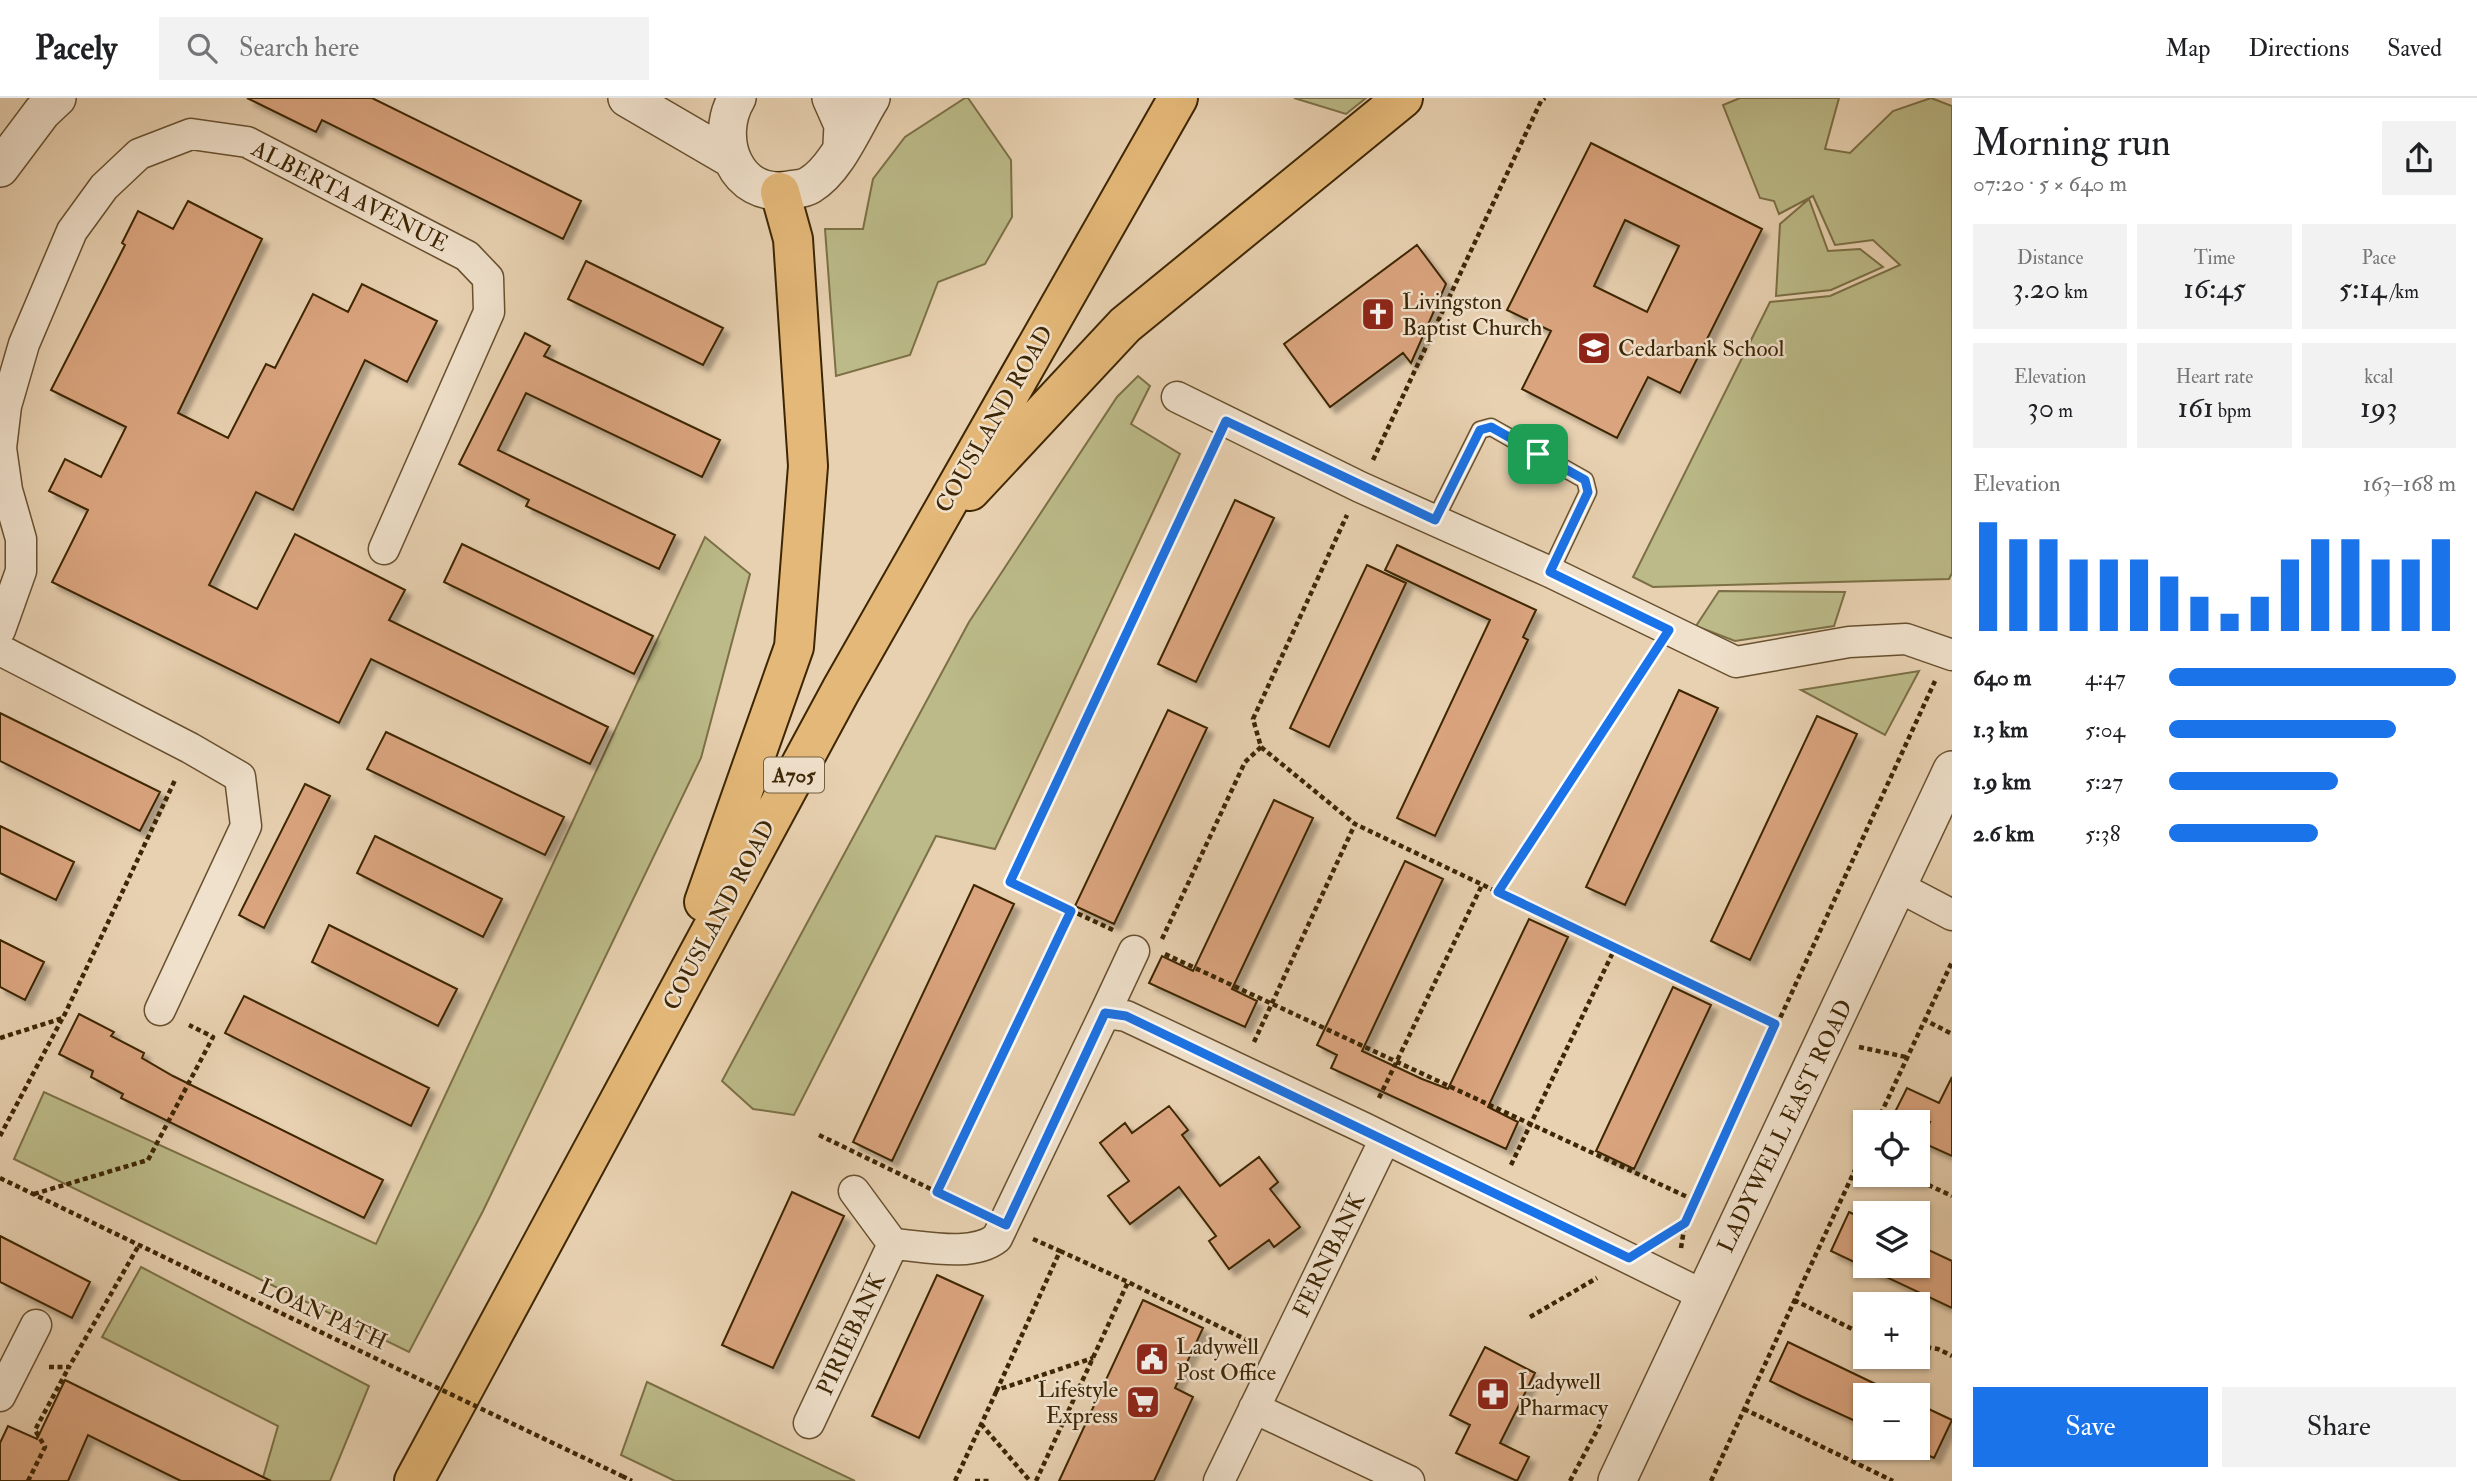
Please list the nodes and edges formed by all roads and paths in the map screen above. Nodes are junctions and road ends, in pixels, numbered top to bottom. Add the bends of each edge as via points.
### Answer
1 (57, 98) edge
2 (626, 98) edge
3 (737, 98) edge
4 (831, 98) edge
5 (871, 98) edge
6 (1178, 98) edge
7 (1403, 98) edge
8 (1545, 98) edge
9 (842, 145) junction
10 (730, 158) junction
11 (0, 168) edge
12 (780, 192) junction
13 (1177, 397) dead end
14 (1226, 421) junction
15 (1360, 487) junction
16 (1435, 520) junction
17 (928, 536) junction
18 (384, 549) dead end
19 (1550, 572) junction
20 (0, 630) edge
21 (1669, 630) junction
22 (0, 650) edge
23 (1950, 654) edge
24 (1261, 747) junction
25 (190, 748) junction
26 (1952, 770) edge
27 (1355, 824) junction
28 (1482, 884) junction
29 (1899, 887) junction
30 (1498, 892) junction
31 (1071, 911) junction
32 (1952, 915) edge
33 (1127, 942) joint
34 (1615, 948) junction
35 (1952, 962) edge
36 (1272, 1004) junction
37 (160, 1010) joint
38 (1105, 1013) junction
39 (664, 1017) junction
40 (63, 1018) junction
41 (1923, 1019) junction
42 (1775, 1024) junction
43 (1952, 1034) edge
44 (0, 1038) edge
45 (1826, 1040) junction
46 (1906, 1057) junction
47 (1396, 1062) junction
48 (1241, 1070) junction
49 (1882, 1110) edge
50 (1530, 1124) junction
51 (1375, 1134) junction
52 (818, 1135) dead end
53 (0, 1136) edge
54 (0, 1178) edge
55 (1853, 1178) edge
56 (1930, 1186) edge
57 (855, 1191) dead end
58 (937, 1192) junction
59 (34, 1194) junction
60 (1497, 1194) junction
61 (1952, 1196) edge
62 (1696, 1201) junction
63 (1006, 1225) junction
64 (893, 1244) junction
65 (139, 1245) junction
66 (1060, 1251) junction
67 (1629, 1258) junction
68 (1128, 1282) junction
69 (1703, 1296) junction
70 (1794, 1300) junction
71 (1530, 1317) dead end
72 (36, 1325) dead end
73 (1853, 1330) edge
74 (1930, 1348) edge
75 (1280, 1356) junction
76 (1952, 1356) edge
77 (1093, 1358) junction
78 (15, 1367) junction
79 (69, 1367) junction
80 (997, 1390) junction
81 (0, 1396) edge
82 (1254, 1408) junction
83 (1744, 1409) junction
84 (809, 1423) dead end
85 (981, 1424) junction
86 (28, 1481) edge
87 (414, 1481) edge
88 (632, 1481) edge
89 (955, 1481) edge
90 (975, 1481) edge
91 (992, 1481) edge
92 (1030, 1481) edge
93 (1036, 1481) edge
94 (1219, 1481) edge
95 (1409, 1481) edge
96 (1617, 1481) edge
97 (1711, 1481) edge
98 (1893, 1481) edge

1 - 11 street
2 - 10 street
3 - 10 street via 728,113 725,136
4 - 9 street via 843,125
5 - 9 street
6 - 17 main road, COUSLAND ROAD / A705
7 - 17 main road via 1125,325
8 - 15 path
9 - 12 street via 830,170 807,187
10 - 12 street via 750,182
12 - 39 main road via 793,239 807,466 794,647
13 - 14 street
14 - 15 street
14 - 31 path via 1010,882
15 - 16 street
15 - 24 path via 1252,719
16 - 19 street
16 - 19 lane via 1480,430 1491,427 1585,480 1588,492
17 - 39 main road, COUSLAND ROAD / A705
18 - 20 street, ALBERTA AVENUE via 489,312 488,278 467,256 247,142 191,134 139,154 104,187 72,231 24,344 6,406 1,448 21,539 21,571
19 - 21 street
21 - 23 street via 1736,662 1849,642 1906,639
21 - 30 path
22 - 25 street
23 - 42 path
24 - 27 path
24 - 36 path via 1245,762 1157,950
25 - 37 street via 240,777 246,825
25 - 40 path
26 - 29 street, LADYWELL EAST ROAD
27 - 28 path
27 - 36 path
28 - 30 path
28 - 47 path
29 - 32 street
29 - 45 street, LADYWELL EAST ROAD
30 - 34 path
31 - 33 path
31 - 58 path
33 - 38 street
34 - 42 path
34 - 50 path
35 - 41 path
36 - 47 path
36 - 48 path
37 - 59 path via 213,1037 148,1160
38 - 48 street via 1126,1016
38 - 63 street
39 - 87 main road, COUSLAND ROAD / A705
40 - 44 path
40 - 53 path
41 - 43 path
41 - 46 path
42 - 62 path
45 - 46 path
45 - 69 street, LADYWELL EAST ROAD
46 - 49 path
47 - 50 path
47 - 51 path
48 - 51 street
50 - 60 path
50 - 62 path
51 - 60 street
51 - 75 street, FERNBANK
52 - 58 path
54 - 59 path, LOAN PATH
55 - 70 path
56 - 61 path
57 - 64 street, PIRIEBANK
58 - 63 path
59 - 65 path, LOAN PATH
60 - 67 street
62 - 67 path via 1685,1223
63 - 64 street, PIRIEBANK via 986,1247
63 - 66 path
64 - 84 street, PIRIEBANK
65 - 79 path
65 - 88 path, LOAN PATH, bridge
66 - 68 path
66 - 80 path
67 - 69 street
67 - 71 path
68 - 75 path
68 - 77 path
69 - 96 street, LADYWELL EAST ROAD
70 - 73 path
70 - 83 path
72 - 78 street
74 - 76 path
75 - 82 street, FERNBANK
77 - 80 path
77 - 93 path
78 - 79 path
78 - 81 street
79 - 86 path via 35,1430 45,1447
80 - 85 path
82 - 94 street, FERNBANK
82 - 95 street
83 - 97 path
83 - 98 path
85 - 89 path
85 - 92 path
90 - 91 path

